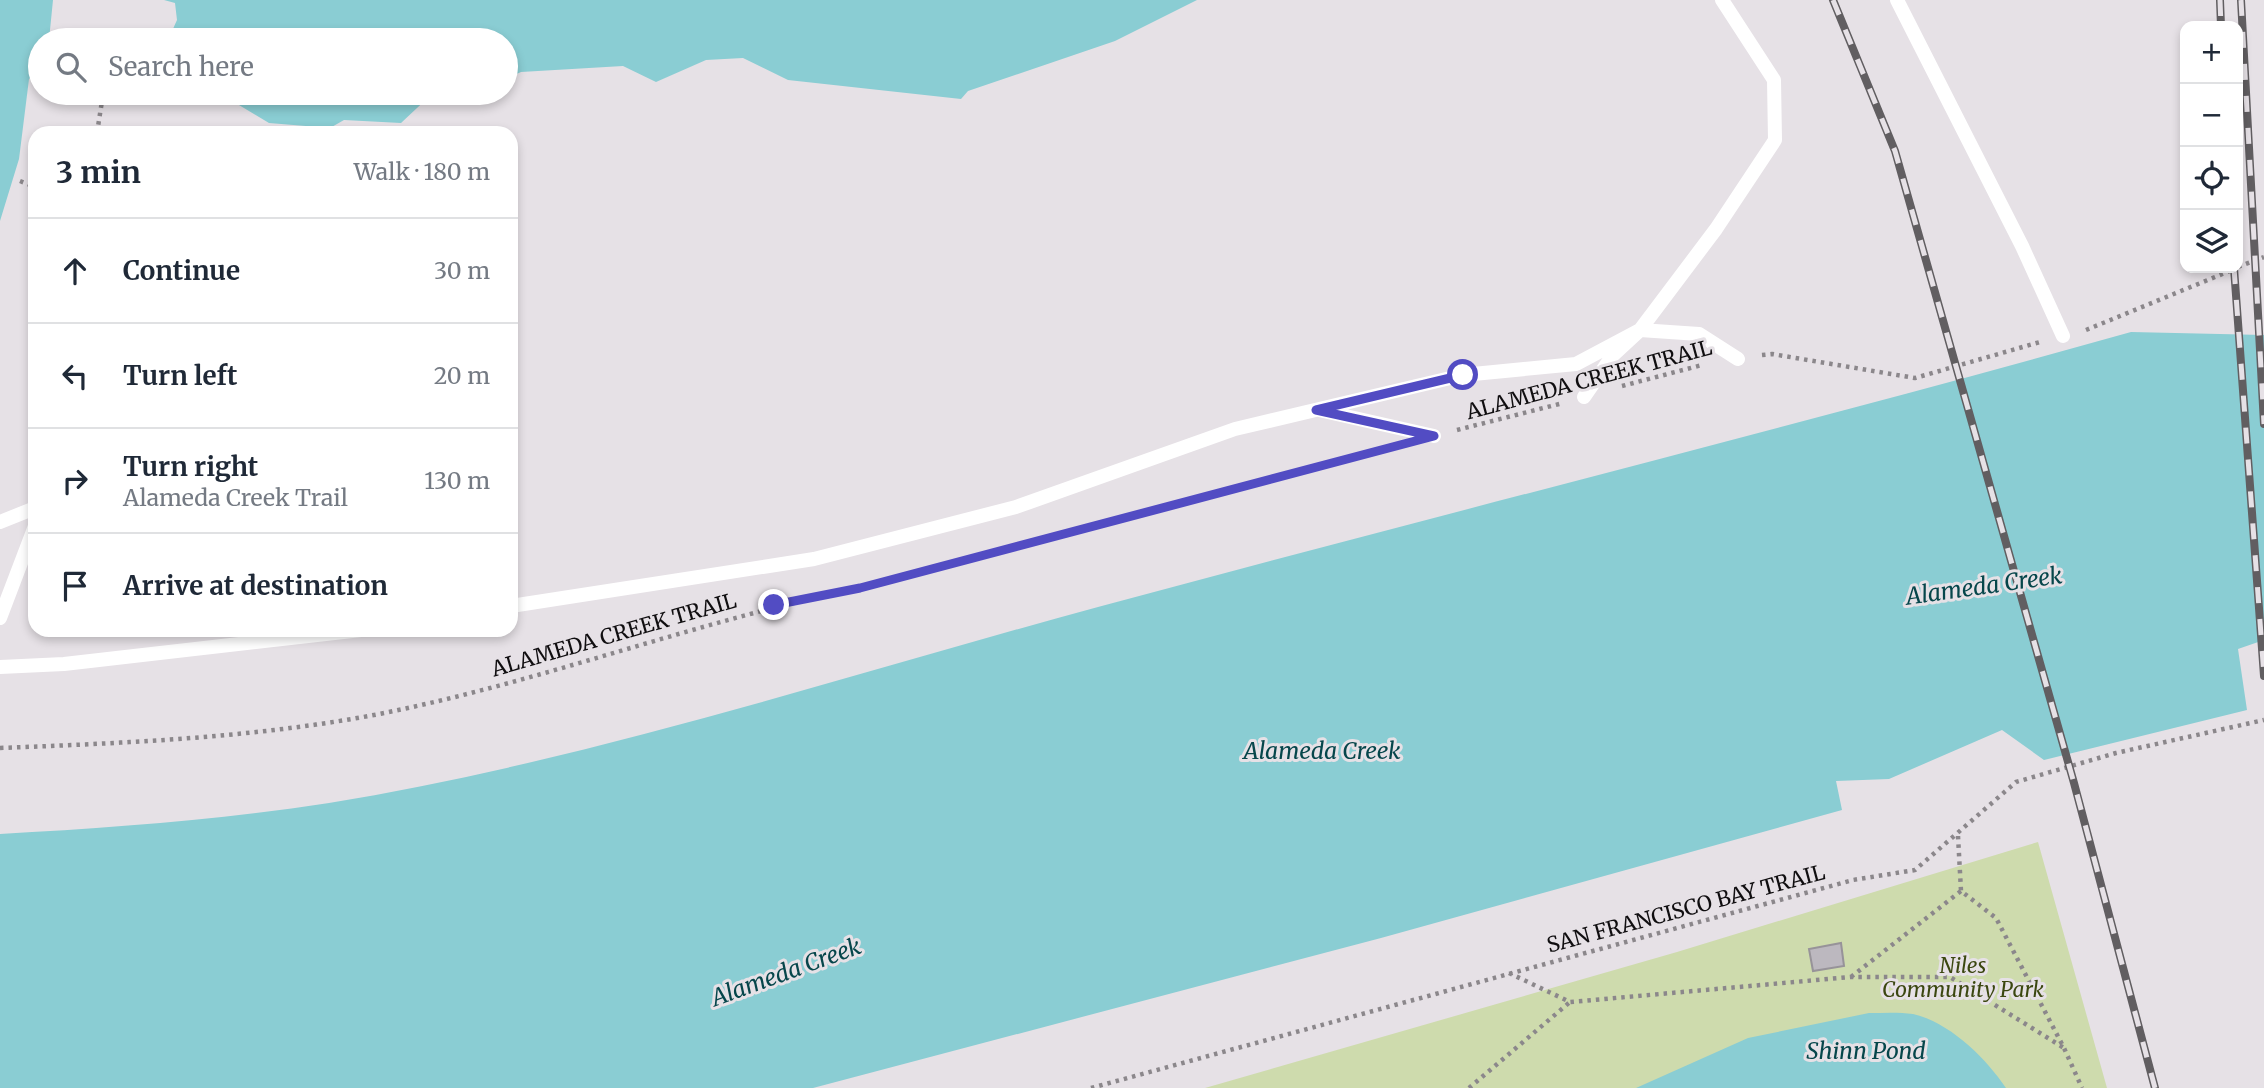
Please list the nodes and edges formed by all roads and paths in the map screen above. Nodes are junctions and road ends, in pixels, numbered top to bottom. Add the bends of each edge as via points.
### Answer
1 (1722, 0) edge
2 (1897, 0) edge
3 (102, 105) edge
4 (98, 126) edge
5 (20, 181) dead end
6 (28, 184) edge
7 (2264, 257) edge
8 (2243, 266) edge
9 (2225, 273) edge
10 (1640, 330) junction
11 (2063, 335) junction
12 (1738, 359) junction
13 (1584, 397) junction
14 (1316, 410) junction
15 (1434, 436) joint
16 (1394, 447) dead end
17 (28, 511) edge
18 (0, 522) edge
19 (28, 544) edge
20 (518, 605) edge
21 (0, 618) edge
22 (294, 637) edge
23 (0, 667) edge
24 (2264, 720) edge
25 (0, 748) edge
26 (1958, 836) junction
27 (1961, 891) junction
28 (1509, 973) junction
29 (1851, 977) junction
30 (1570, 1002) junction
31 (2064, 1048) junction
32 (1091, 1088) edge
33 (1469, 1088) edge
34 (2082, 1088) edge

1 - 10 lane via 1774,80 1775,140
2 - 11 lane
3 - 4 path
5 - 6 path
7 - 8 path, ALAMEDA CREEK TRAIL
9 - 11 path, ALAMEDA CREEK TRAIL via 2090,329
10 - 12 lane via 1699,334
10 - 13 lane via 1613,355
10 - 14 lane via 1576,364 1463,375
11 - 12 path, ALAMEDA CREEK TRAIL via 1915,378 1772,354
12 - 13 path, ALAMEDA CREEK TRAIL
13 - 15 path, ALAMEDA CREEK TRAIL
14 - 15 lane
14 - 20 lane via 1235,429 1016,507 814,559
16 - 25 path, ALAMEDA CREEK TRAIL via 860,588 774,605 615,654 376,714 202,737
17 - 18 lane
19 - 21 lane
22 - 23 lane via 64,664
24 - 26 path, SAN FRANCISCO BAY TRAIL via 2116,753 2016,782
26 - 27 path
26 - 28 path, SAN FRANCISCO BAY TRAIL via 1915,870 1853,880
27 - 29 path
27 - 31 path via 1996,918
28 - 30 path
28 - 32 path, SAN FRANCISCO BAY TRAIL
29 - 30 path
29 - 31 path via 1950,978
30 - 33 path
31 - 34 path

